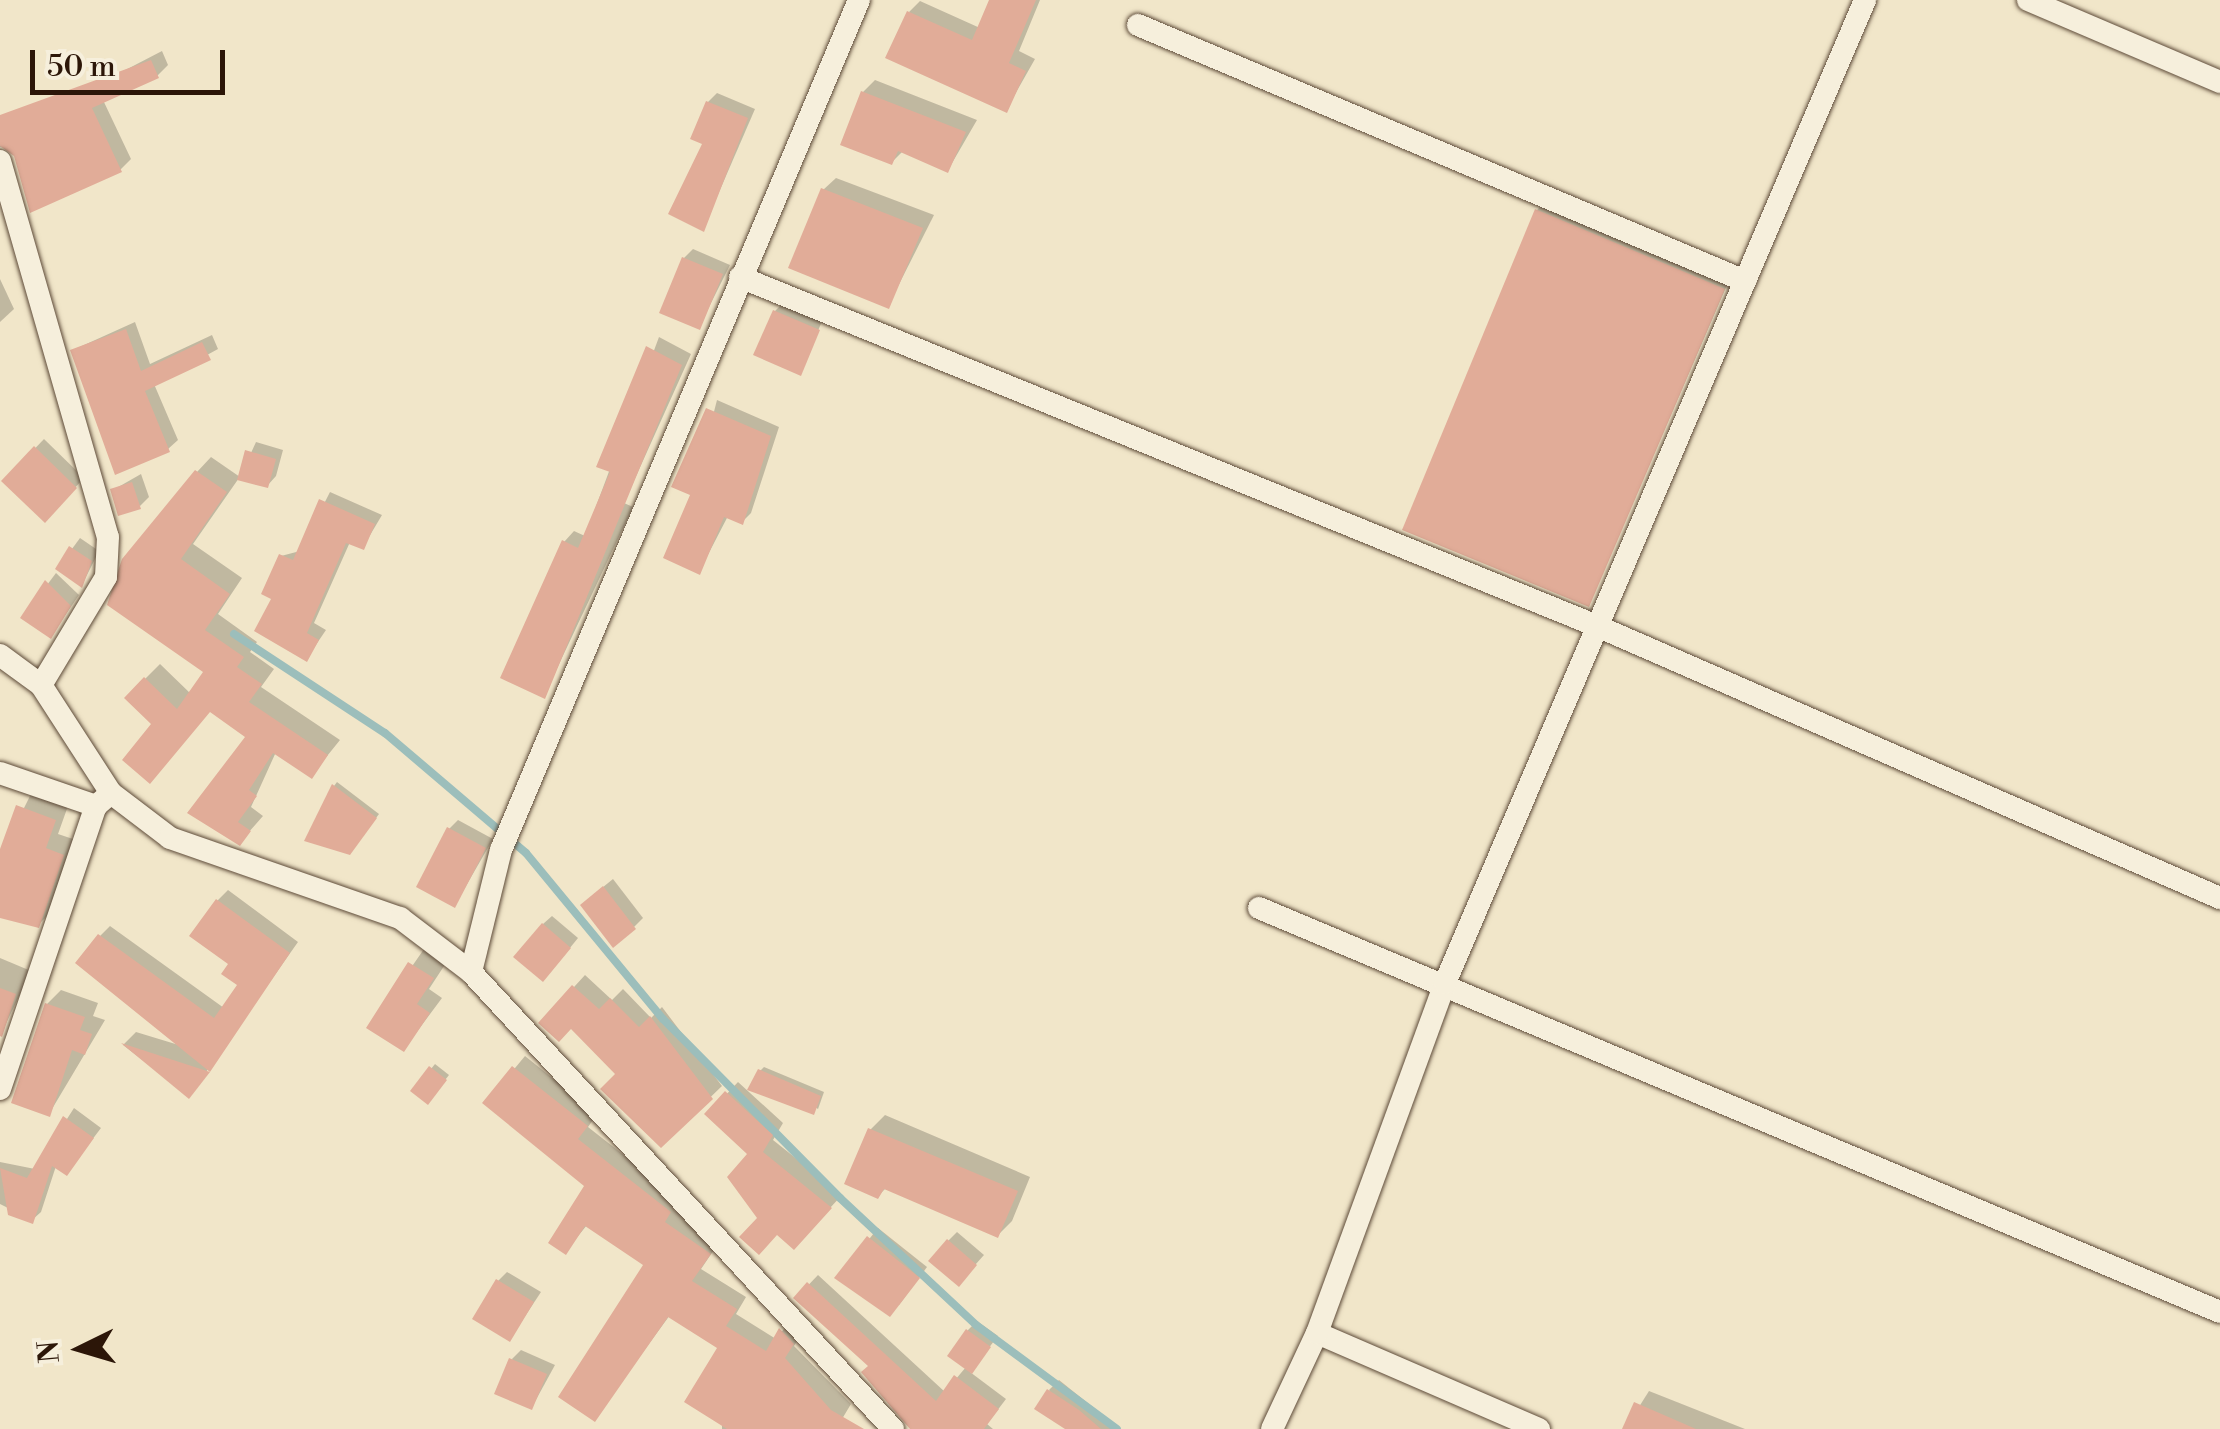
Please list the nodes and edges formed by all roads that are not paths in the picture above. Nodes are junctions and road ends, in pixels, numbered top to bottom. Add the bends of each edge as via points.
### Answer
1 (859, 0) edge
2 (1865, 0) edge
3 (2028, 0) edge
4 (1138, 25) dead end
5 (2220, 82) edge
6 (0, 161) edge
7 (740, 277) junction
8 (1745, 280) junction
9 (1597, 626) junction
10 (0, 654) edge
11 (42, 685) junction
12 (0, 773) edge
13 (104, 800) junction
14 (2220, 898) edge
15 (1259, 908) dead end
16 (471, 972) junction
17 (1445, 983) junction
18 (0, 1090) edge
19 (2220, 1312) edge
20 (1317, 1333) junction
21 (894, 1429) edge
22 (1272, 1429) edge
23 (1539, 1429) edge

1 - 7 street
2 - 8 street
3 - 5 street
4 - 8 street
6 - 11 street via 108,537 106,577
7 - 9 street
7 - 16 street via 501,850
8 - 9 street
9 - 14 street
9 - 17 street
10 - 11 street
11 - 13 street
12 - 13 street
13 - 16 street via 170,838 400,918
13 - 18 street
15 - 17 street
16 - 21 street
17 - 19 street
17 - 20 street
20 - 22 street
20 - 23 street

